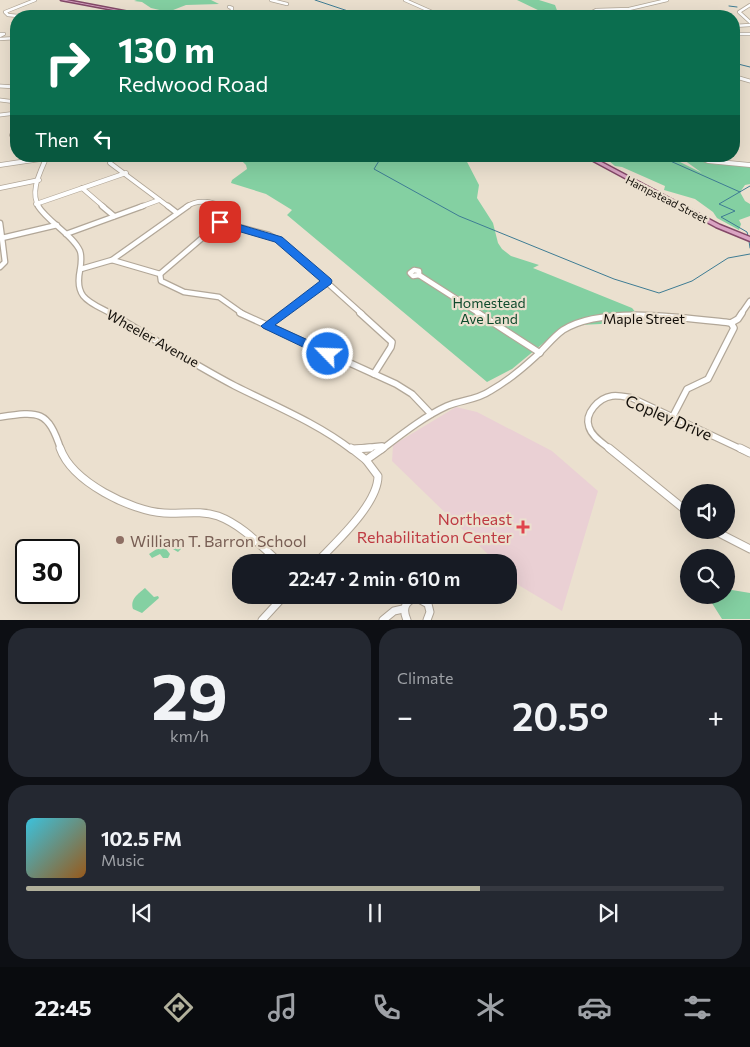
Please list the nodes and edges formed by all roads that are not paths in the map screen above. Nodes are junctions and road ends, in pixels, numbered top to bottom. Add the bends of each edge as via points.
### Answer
1 (35, 0) edge
2 (62, 0) edge
3 (271, 0) edge
4 (404, 0) edge
5 (667, 0) edge
6 (287, 4) dead end
7 (750, 5) edge
8 (229, 7) dead end
9 (10, 10) edge
10 (116, 10) edge
11 (232, 10) edge
12 (427, 10) edge
13 (598, 10) edge
14 (749, 22) edge
15 (18, 162) edge
16 (45, 162) edge
17 (597, 162) edge
18 (711, 162) edge
19 (737, 162) edge
20 (737, 162) edge
21 (110, 163) dead end
22 (0, 165) edge
23 (750, 165) edge
24 (126, 173) junction
25 (39, 180) junction
26 (0, 188) edge
27 (82, 188) junction
28 (159, 200) junction
29 (36, 204) junction
30 (177, 213) junction
31 (114, 216) junction
32 (220, 222) junction
33 (0, 223) edge
34 (56, 225) junction
35 (66, 234) junction
36 (2, 238) junction
37 (750, 239) edge
38 (1, 245) edge
39 (112, 260) junction
40 (0, 267) edge
41 (80, 269) junction
42 (160, 274) junction
43 (419, 276) dead end
44 (327, 281) junction
45 (749, 306) edge
46 (731, 323) junction
47 (267, 326) junction
48 (540, 353) junction
49 (374, 374) junction
50 (432, 414) junction
51 (673, 416) junction
52 (0, 417) edge
53 (385, 446) junction
54 (352, 449) junction
55 (750, 453) edge
56 (366, 460) junction
57 (680, 505) edge
58 (730, 539) edge
59 (750, 549) edge
60 (270, 554) edge
61 (324, 554) edge
62 (277, 604) edge
63 (403, 610) junction
64 (262, 620) edge
65 (383, 620) edge
66 (407, 620) edge
67 (427, 620) edge

1 - 9 street
2 - 10 main road
3 - 6 street
4 - 12 street
5 - 13 street via 629,9
7 - 14 street via 740,10
8 - 11 street
15 - 22 street
16 - 25 street
17 - 37 main road, Hampstead Street via 718,226
18 - 20 street
19 - 23 street
21 - 24 street
24 - 27 street
24 - 28 street
25 - 26 street
25 - 29 street via 34,196
27 - 29 street
27 - 31 street
28 - 30 street
28 - 31 street
29 - 34 street, Wheeler Avenue
30 - 32 street via 197,201 218,204 231,210
30 - 39 street
31 - 35 street
32 - 42 street
32 - 44 street via 279,240
33 - 36 street
34 - 35 street, Wheeler Avenue
34 - 36 street
35 - 41 street, Wheeler Avenue via 80,251
36 - 38 street
38 - 40 street via 5,262
39 - 41 street
39 - 42 street
41 - 54 street, Wheeler Avenue via 77,288 86,300
42 - 47 street via 160,280 169,286 190,294 219,298 236,311
43 - 48 street
44 - 47 street
44 - 49 street via 392,342
45 - 46 street via 738,320
46 - 48 street, Maple Street via 670,316 596,318 566,328
46 - 51 street via 734,328 708,379 687,389
47 - 49 street
48 - 50 street, Maple Street via 480,397
49 - 50 street via 408,391
50 - 53 street, Maple Street
51 - 55 street, Copley Drive
51 - 57 street, Copley Drive via 632,398 615,395 599,401 587,420 593,435
52 - 60 street via 26,413 46,418 54,426 62,456 68,463 121,502 153,512 220,516 236,525
53 - 54 street
53 - 56 street, Maple Street
54 - 56 street, Wheeler Avenue
56 - 61 street via 378,477 375,492
58 - 59 street
62 - 64 street
63 - 65 street via 394,610
63 - 66 street
63 - 67 street via 410,599 421,599 429,608

